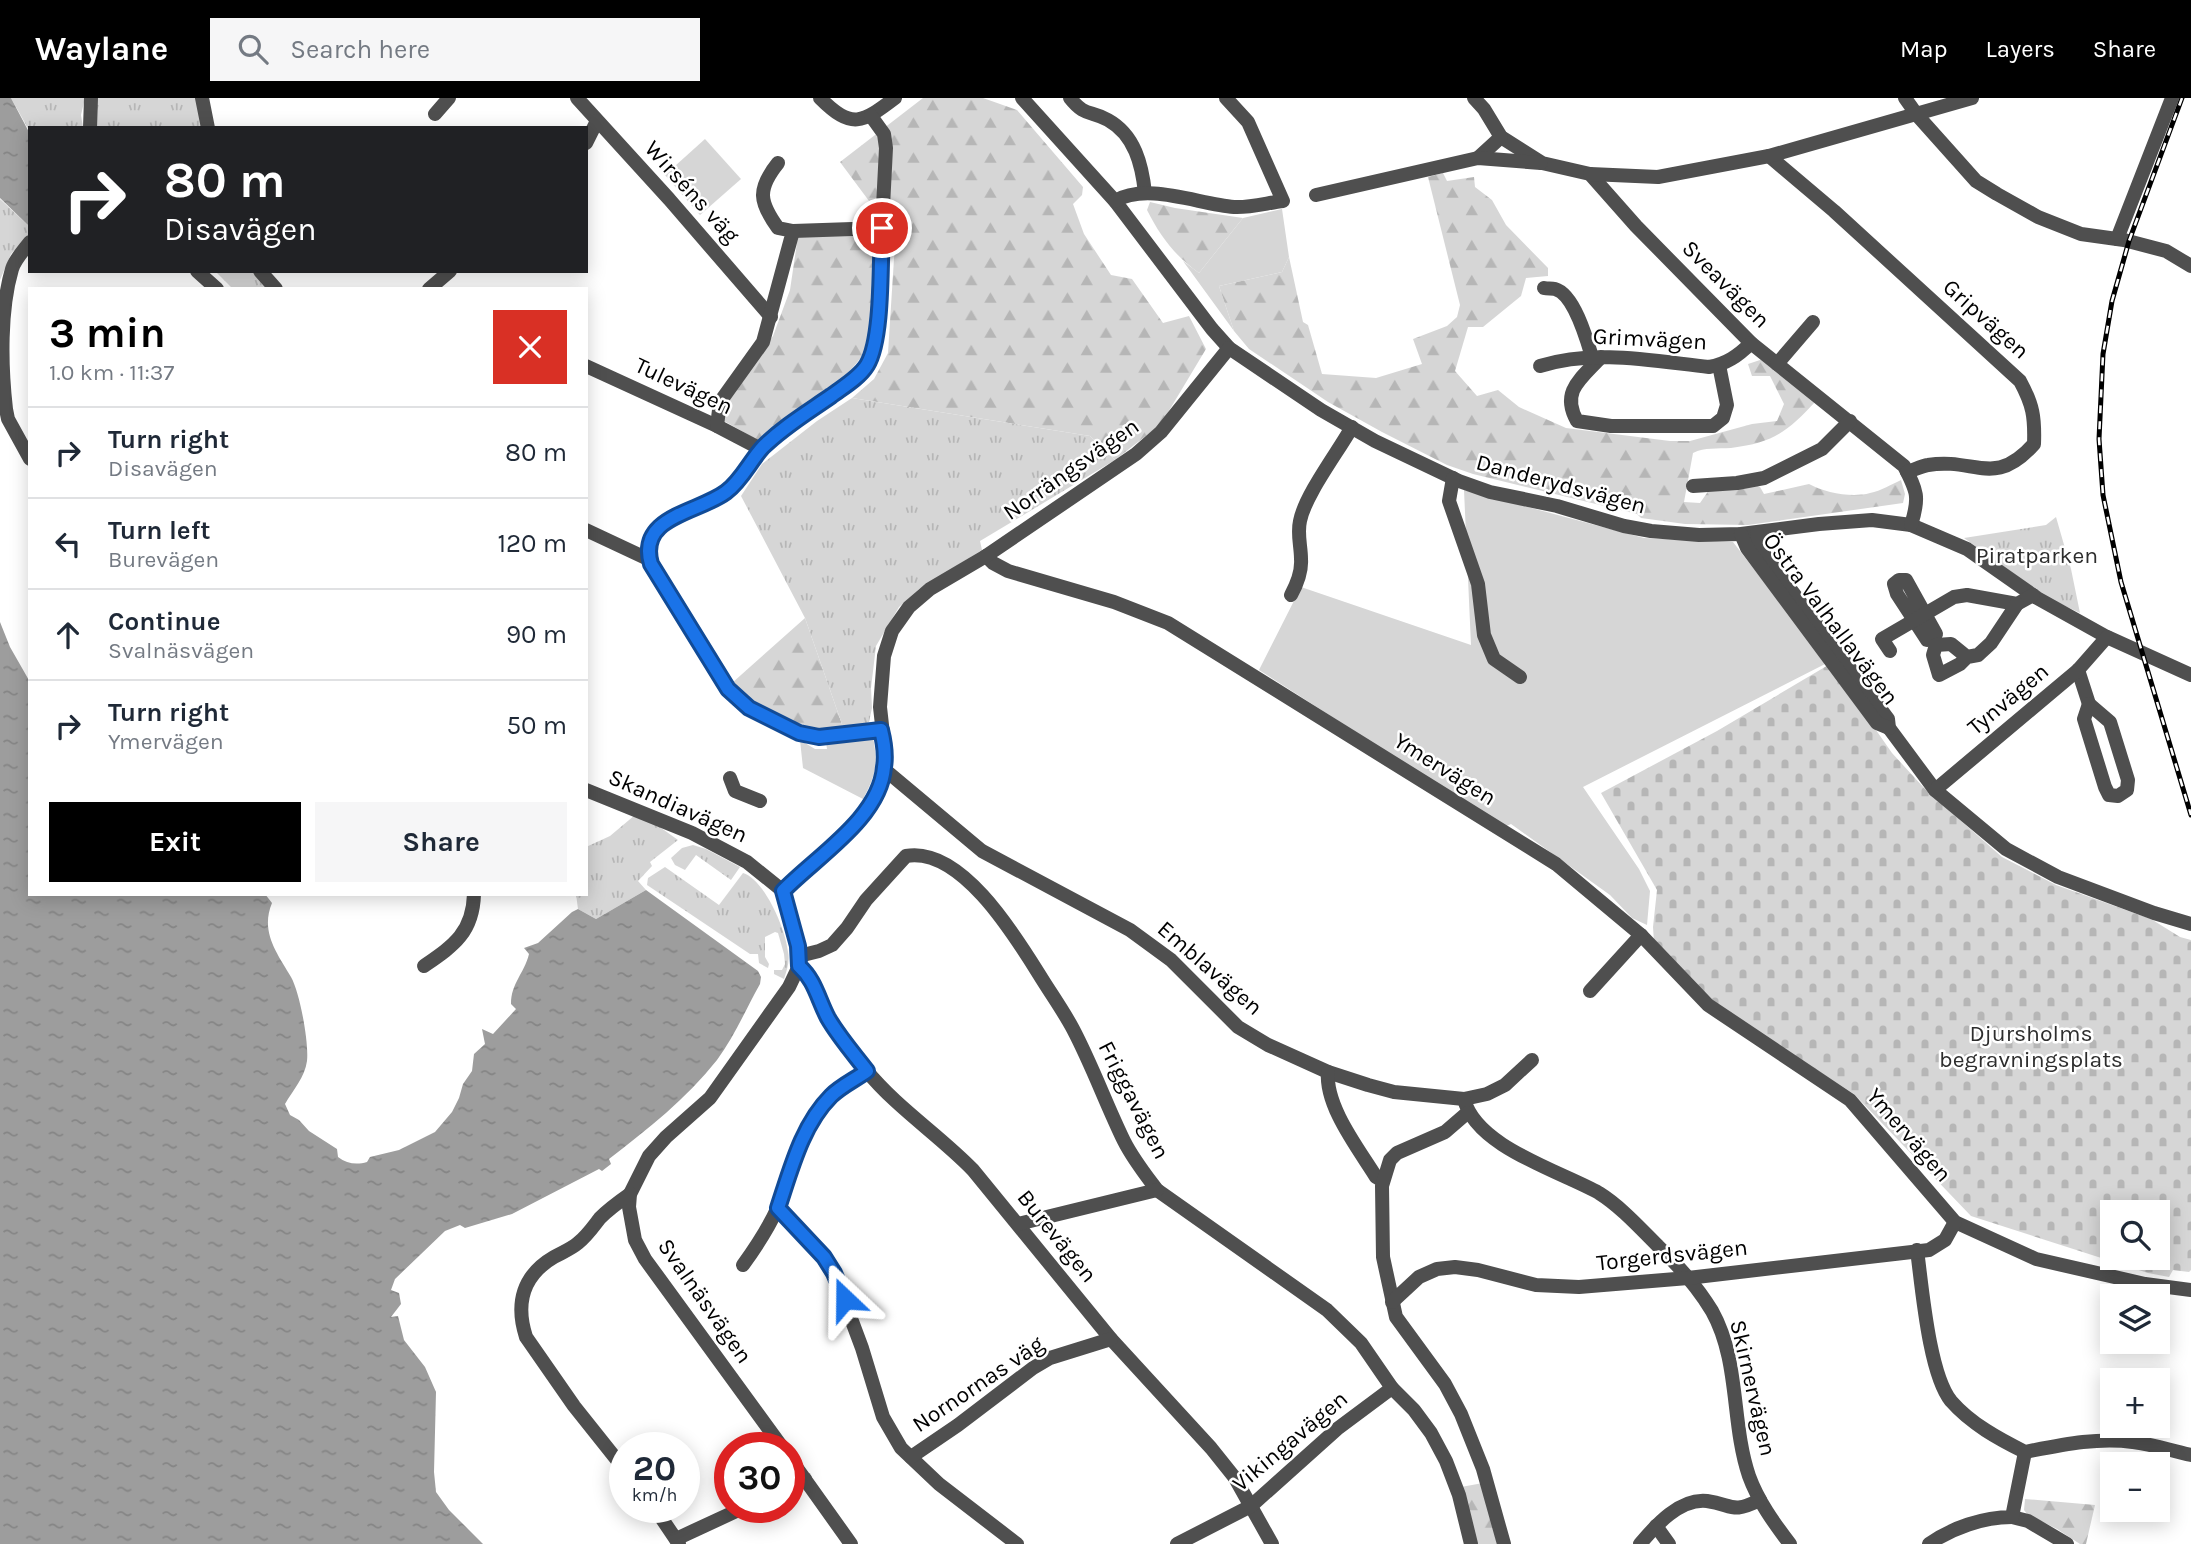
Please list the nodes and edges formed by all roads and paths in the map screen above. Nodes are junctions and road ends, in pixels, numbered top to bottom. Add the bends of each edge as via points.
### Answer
1 (91, 98) edge
2 (202, 98) edge
3 (449, 98) edge
4 (577, 98) edge
5 (820, 98) edge
6 (895, 98) edge
7 (1008, 98) edge
8 (1070, 98) edge
9 (1226, 98) edge
10 (1474, 98) edge
11 (1905, 98) edge
12 (1972, 98) edge
13 (2172, 98) edge
14 (1025, 102) edge
15 (435, 114) dead end
16 (1917, 115) junction
17 (871, 116) junction
18 (597, 121) junction
19 (90, 126) edge
20 (208, 126) edge
21 (1501, 137) junction
22 (588, 139) edge
23 (1769, 156) junction
24 (1478, 158) junction
25 (778, 163) dead end
26 (1542, 163) junction
27 (1590, 174) junction
28 (1145, 193) junction
29 (1316, 195) dead end
30 (1115, 201) junction
31 (882, 228) junction
32 (793, 231) junction
33 (2117, 239) junction
34 (28, 245) edge
35 (2191, 266) edge
36 (199, 273) edge
37 (262, 273) edge
38 (448, 273) edge
39 (214, 287) edge
40 (274, 287) edge
41 (431, 287) edge
42 (1544, 288) dead end
43 (771, 317) junction
44 (1813, 323) dead end
45 (1751, 343) junction
46 (1229, 348) junction
47 (1596, 357) junction
48 (1777, 364) junction
49 (1719, 365) junction
50 (1540, 366) dead end
51 (588, 367) edge
52 (1850, 421) junction
53 (717, 426) junction
54 (1352, 427) junction
55 (761, 449) junction
56 (28, 455) edge
57 (1907, 472) junction
58 (1453, 478) junction
59 (1693, 486) dead end
60 (1911, 525) junction
61 (588, 531) edge
62 (1757, 533) junction
63 (1741, 534) junction
64 (986, 556) junction
65 (650, 560) junction
66 (1291, 595) dead end
67 (2033, 595) junction
68 (2017, 604) junction
69 (2106, 637) junction
70 (1890, 651) dead end
71 (1968, 657) dead end
72 (2078, 670) junction
73 (2191, 675) edge
74 (1520, 677) dead end
75 (2089, 704) junction
76 (1889, 728) junction
77 (881, 730) junction
78 (884, 769) junction
79 (730, 778) dead end
80 (1936, 790) junction
81 (588, 791) edge
82 (760, 801) dead end
83 (783, 891) junction
84 (474, 896) edge
85 (2191, 924) edge
86 (1641, 935) junction
87 (799, 961) junction
88 (424, 966) dead end
89 (1590, 991) dead end
90 (1532, 1060) dead end
91 (867, 1071) junction
92 (1328, 1072) junction
93 (1465, 1106) junction
94 (1383, 1181) junction
95 (1157, 1190) junction
96 (630, 1194) junction
97 (778, 1208) junction
98 (1955, 1222) junction
99 (1018, 1224) junction
100 (1917, 1250) junction
101 (743, 1265) dead end
102 (1688, 1278) junction
103 (2191, 1290) edge
104 (1392, 1302) junction
105 (1111, 1339) junction
106 (1392, 1388) junction
107 (771, 1432) edge
108 (609, 1450) edge
109 (2025, 1452) junction
110 (2191, 1455) edge
111 (911, 1457) junction
112 (805, 1479) edge
113 (1760, 1500) junction
114 (1251, 1506) junction
115 (2012, 1517) junction
116 (714, 1522) edge
117 (664, 1523) edge
118 (1656, 1526) junction
119 (677, 1541) edge
120 (851, 1544) edge
121 (1017, 1544) edge
122 (1177, 1544) edge
123 (1272, 1544) edge
124 (1471, 1544) edge
125 (1504, 1544) edge
126 (1640, 1544) edge
127 (1669, 1544) edge
128 (1790, 1544) edge
129 (1929, 1544) edge
130 (2067, 1544) edge

1 - 19 street
2 - 20 street
3 - 15 street
4 - 18 street, Wirséns väg
5 - 17 street via 842,118
6 - 17 street
7 - 14 street
8 - 28 street via 1087,114 1109,121 1131,142
9 - 28 street via 1248,122 1283,201 1236,207
10 - 21 street
11 - 16 street
12 - 16 street
13 - 33 street
14 - 30 street, Danderydsvägen
16 - 23 street
16 - 33 street via 1976,181 2038,217 2081,234
17 - 31 street via 884,134 886,148
18 - 22 street
18 - 43 street, Wirséns väg
21 - 24 street
21 - 26 street
23 - 27 street via 1658,177
23 - 57 street, Gripvägen via 2020,381 2031,401 2034,444 2010,466 1991,470 1929,465
24 - 26 street
24 - 29 street
25 - 32 street via 765,185 764,209 778,228
26 - 27 street
27 - 45 street, Sveavägen
28 - 30 street via 1126,194
30 - 46 street, Danderydsvägen
31 - 32 street
31 - 55 street via 877,325 866,365
32 - 43 street
33 - 35 street via 2166,251
34 - 56 street via 13,265 2,313 6,409
36 - 39 street
37 - 40 street
38 - 41 street
42 - 47 street via 1557,289 1565,296
43 - 53 street via 763,342 720,402
44 - 48 street
45 - 48 street, Sveavägen
45 - 49 street, Grimvägen
46 - 54 street, Danderydsvägen
46 - 64 street, Norrängsvägen via 1161,432 1136,454
47 - 49 street, Grimvägen
47 - 49 street via 1571,392 1570,410 1577,421 1611,426 1713,426 1723,418 1727,405
47 - 50 street, Grimvägen
48 - 52 street, Sveavägen
51 - 53 street, Tulevägen
52 - 57 street, Sveavägen
52 - 59 street via 1822,449 1764,478
53 - 55 street, Tulevägen
54 - 58 street, Danderydsvägen
54 - 66 street via 1299,522 1302,562
55 - 65 street via 723,494 654,532 648,542
57 - 60 street, Sveavägen via 1917,502
58 - 63 street, Danderydsvägen via 1490,492 1637,528
58 - 74 street via 1449,501 1478,584 1483,635 1494,659
60 - 62 street, Danderydsvägen via 1872,520
60 - 67 street, Danderydsvägen via 1967,550
61 - 65 street
62 - 63 street, Danderydsvägen
62 - 76 street, Östra Valhallavägen via 1758,545 1888,719
63 - 76 street, Östra Valhallavägen via 1877,723
64 - 77 street via 930,589 892,631 880,688
64 - 86 street, Ymervägen via 1008,571 1168,623 1556,864
65 - 77 street via 728,689 749,708 799,733 819,737
67 - 68 street
67 - 69 street, Danderydsvägen
68 - 70 street via 1954,597 1882,639
68 - 71 street via 1991,643
69 - 72 street, Tynvägen
69 - 73 street, Danderydsvägen
72 - 75 street
72 - 80 street, Tynvägen
75 - 75 street via 2084,719 2105,787 2109,794 2119,796 2127,790 2128,780 2110,722
76 - 80 street, Östra Valhallavägen
77 - 78 street
78 - 83 street via 869,808
78 - 92 street, Emblavägen via 982,850 1130,930 1171,960 1238,1027
79 - 82 street via 735,791
80 - 85 street, Östra Valhallavägen via 2006,849 2058,877
81 - 83 street, Skandiavägen via 703,838 747,862
83 - 87 street
84 - 88 street via 463,936
86 - 89 street
86 - 98 street, Ymervägen via 1708,1005 1850,1100
87 - 91 street, Burevägen via 830,1020
87 - 95 street, Friggavägen via 832,945 906,856 924,855 942,862 978,889 1018,940 1072,1028 1125,1142
87 - 96 street via 786,992 729,1072 710,1098 649,1156
90 - 93 street, Emblavägen via 1505,1085
91 - 97 street via 833,1094 819,1110 796,1155
91 - 99 street, Burevägen via 957,1154
92 - 93 street, Emblavägen via 1394,1092
92 - 94 street via 1330,1094 1340,1118 1376,1177
93 - 94 street via 1445,1132 1397,1153
93 - 102 street, Skirnervägen via 1486,1132 1513,1152 1608,1199
94 - 104 street via 1383,1256
95 - 99 street
95 - 106 street, Friggavägen via 1327,1310 1361,1343
96 - 107 street, Svalnäsvägen via 635,1240 645,1259
96 - 108 street via 578,1243 537,1270 526,1283 521,1302 526,1337
97 - 101 street
97 - 111 street via 834,1273 883,1417
98 - 100 street, Torgerdsvägen via 1938,1246
98 - 103 street, Ymervägen via 2036,1259
99 - 105 street, Burevägen
100 - 102 street, Torgerdsvägen
100 - 109 street via 1934,1359 1945,1392 1980,1427
102 - 104 street, Torgerdsvägen via 1579,1287 1536,1285 1455,1267 1419,1277
102 - 113 street, Skirnervägen via 1712,1312 1723,1339 1746,1464
104 - 125 street via 1396,1317 1461,1414 1479,1457
105 - 111 street, Nornornas väg via 1033,1368
105 - 114 street, Burevägen via 1211,1448
106 - 114 street, Vikingavägen via 1337,1429
106 - 124 street, Friggavägen via 1414,1410 1446,1461
109 - 110 street via 2109,1441
109 - 115 street
111 - 121 street
112 - 120 street
113 - 118 street via 1737,1509 1698,1501 1683,1505
113 - 128 street, Skirnervägen
114 - 122 street, Vikingavägen
114 - 123 street, Burevägen
115 - 129 street via 1982,1520
115 - 130 street
116 - 119 street
117 - 119 street
118 - 126 street
118 - 127 street

